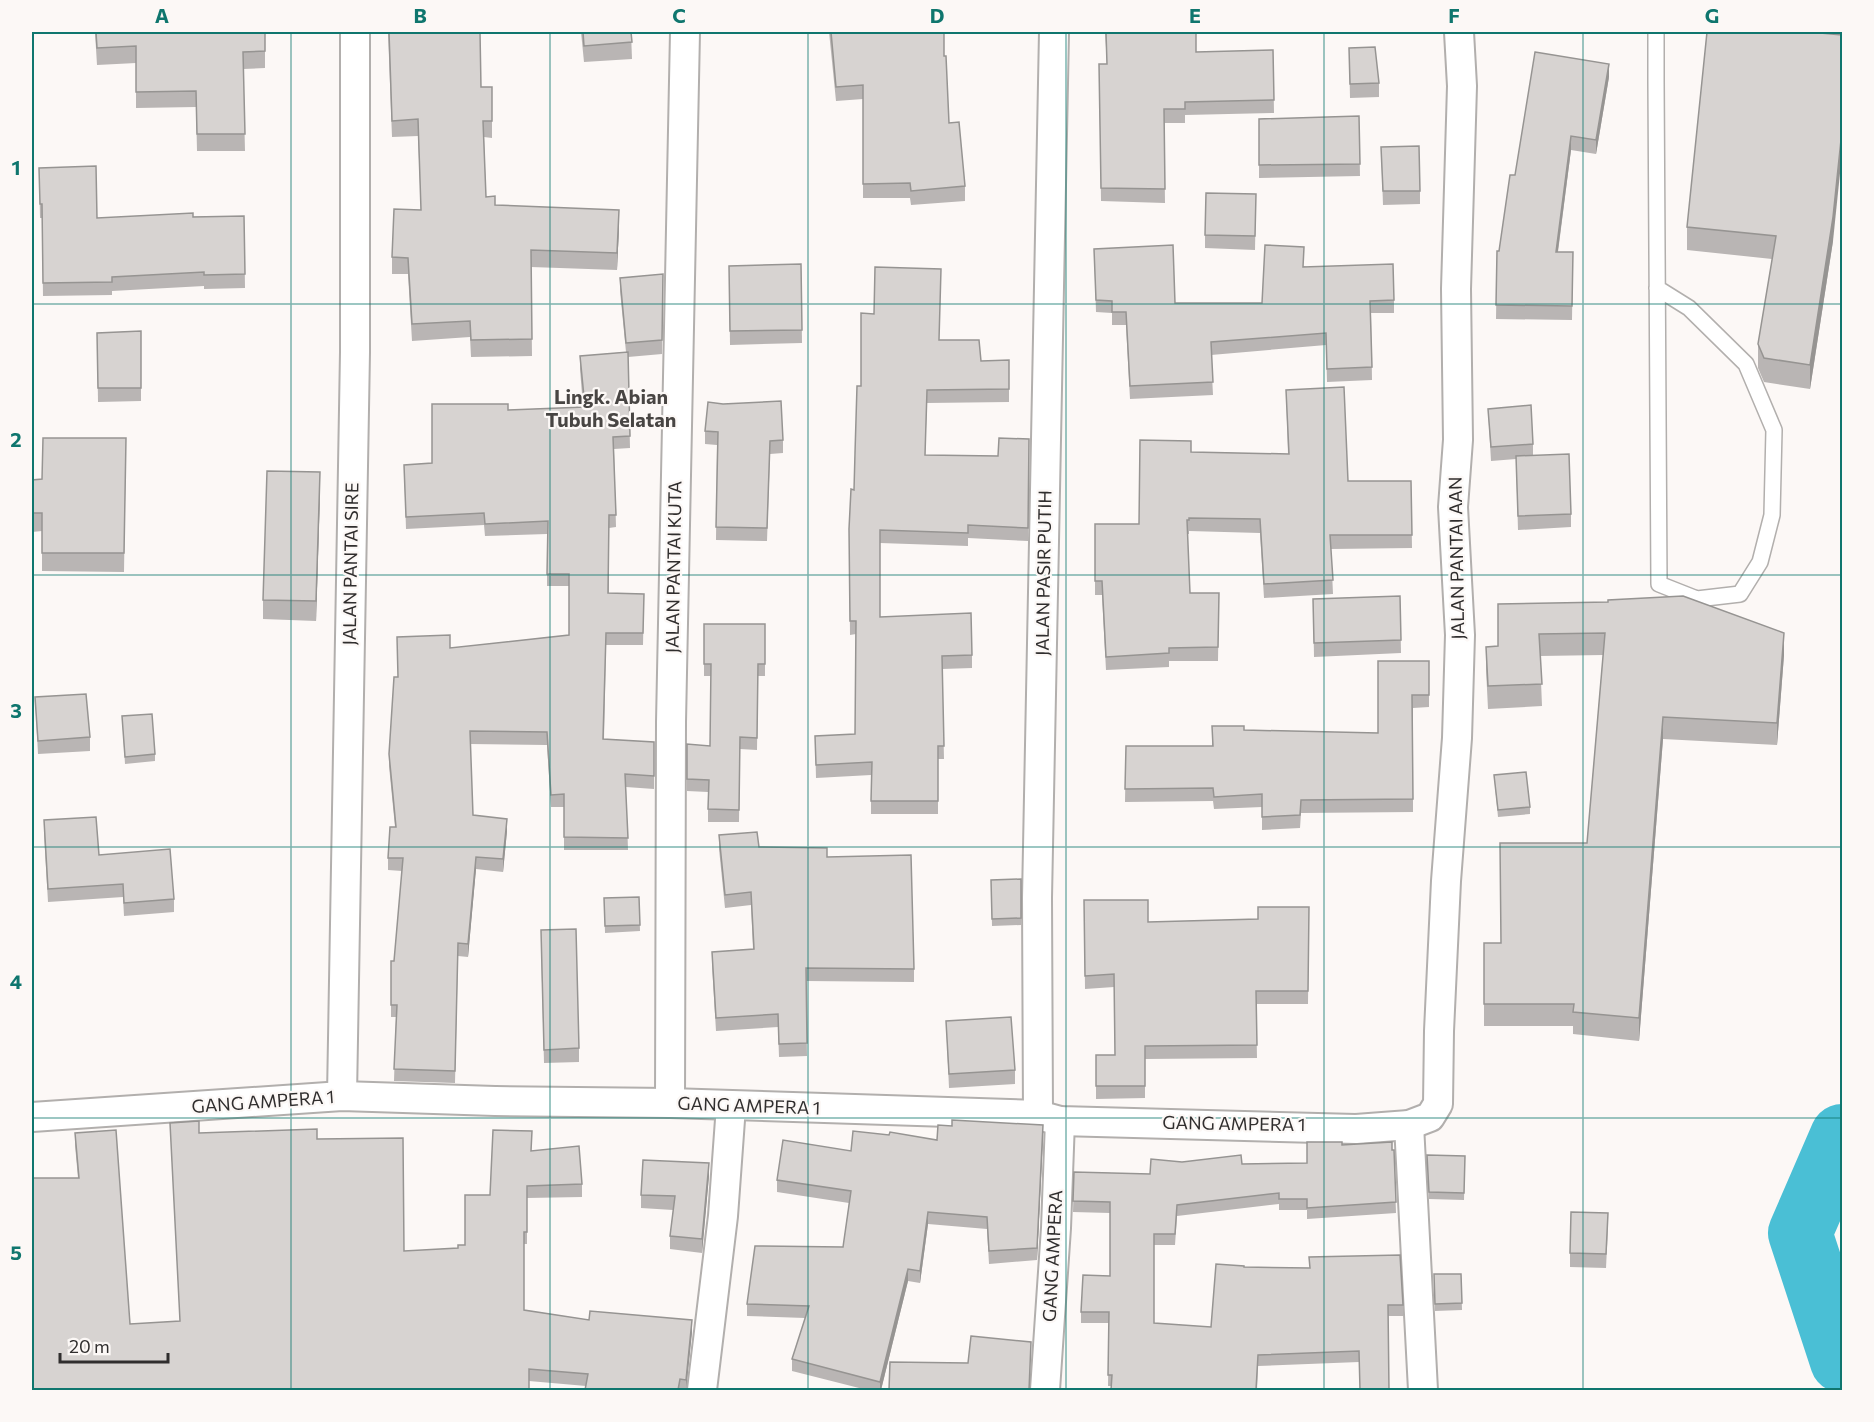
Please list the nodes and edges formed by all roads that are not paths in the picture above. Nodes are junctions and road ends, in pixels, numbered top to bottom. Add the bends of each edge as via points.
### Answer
1 (355, 32) edge
2 (685, 32) edge
3 (1054, 32) edge
4 (1459, 32) edge
5 (1656, 32) edge
6 (1657, 288) junction
7 (1439, 1084) joint
8 (342, 1096) junction
9 (670, 1103) junction
10 (731, 1106) junction
11 (32, 1117) edge
12 (1049, 1118) junction
13 (1409, 1125) junction
14 (702, 1390) edge
15 (1045, 1390) edge
16 (1422, 1390) edge

1 - 8 street, JALAN PANTAI SIRE via 355,352
2 - 9 street, JALAN PANTAI KUTA via 671,710
3 - 12 street, JALAN PASIR PUTIH via 1037,886
4 - 7 street, JALAN PANTAI AAN via 1462,86 1456,289 1458,440 1453,507 1460,635
5 - 6 lane
6 - 6 lane via 1659,584 1697,599 1740,594 1760,562 1772,515 1774,430 1746,364 1689,308
7 - 13 street, GANG AMPERA 1 via 1438,1104 1430,1117
8 - 9 street, GANG AMPERA 1
8 - 11 street, GANG AMPERA 1
9 - 10 street, GANG AMPERA 1
10 - 12 street, GANG AMPERA 1
10 - 14 street via 722,1227
12 - 13 street, GANG AMPERA 1 via 1356,1128
12 - 15 street, GANG AMPERA via 1056,1228
13 - 16 street

